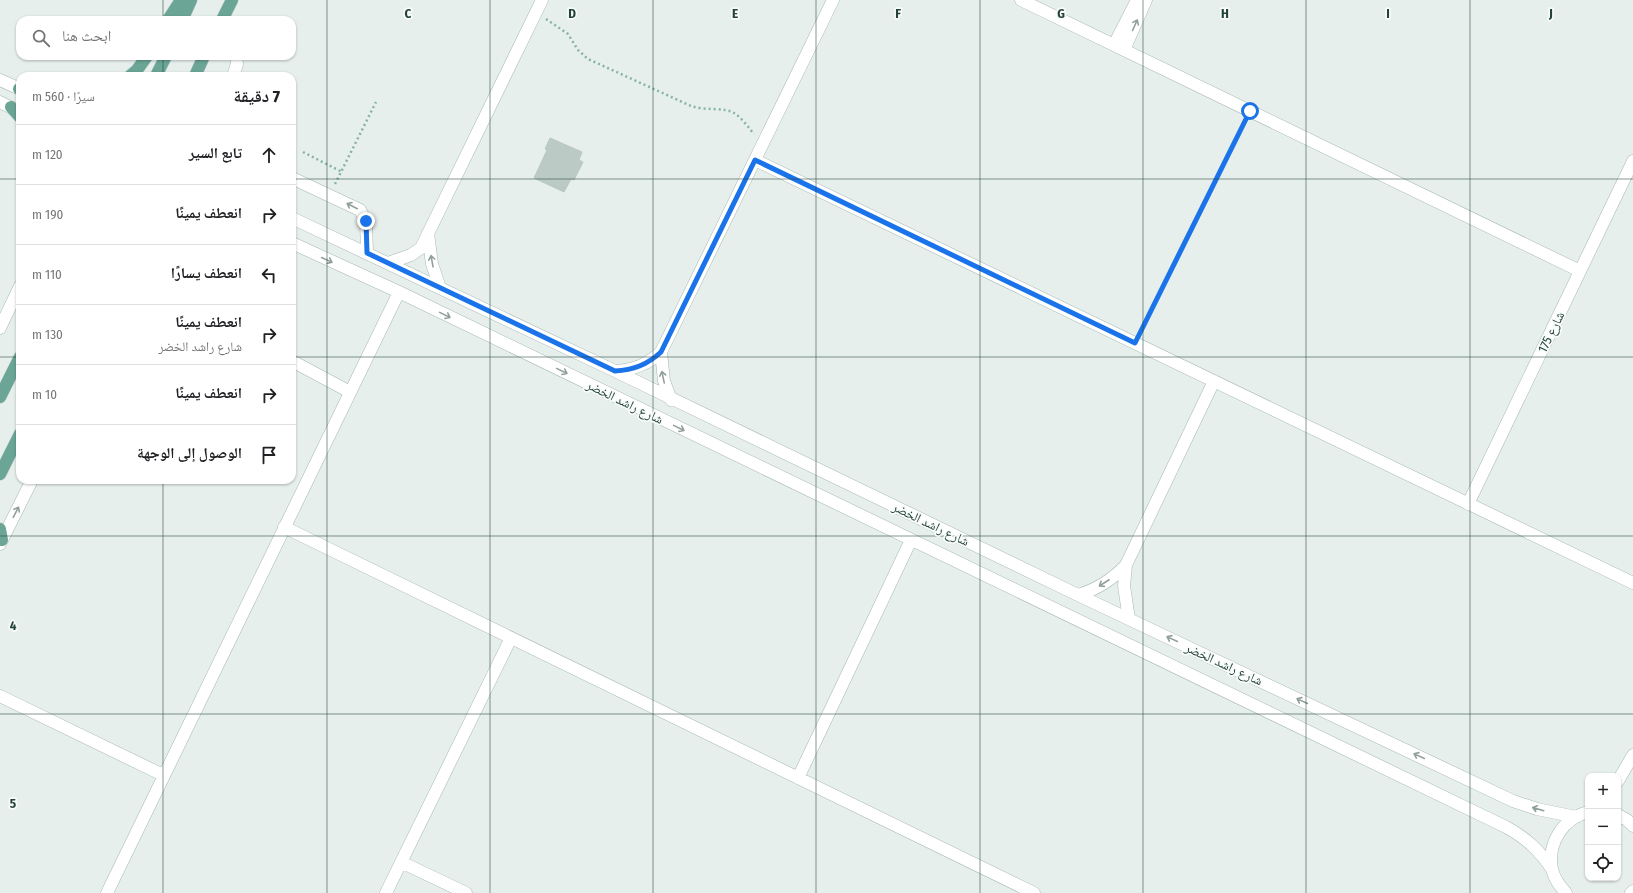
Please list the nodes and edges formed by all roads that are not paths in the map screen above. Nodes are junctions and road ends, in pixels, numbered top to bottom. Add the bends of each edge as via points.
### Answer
1 (181, 0) edge
2 (191, 0) edge
3 (232, 0) edge
4 (542, 0) edge
5 (832, 0) edge
6 (1022, 0) edge
7 (1137, 0) edge
8 (1146, 0) edge
9 (171, 16) edge
10 (184, 16) edge
11 (226, 16) edge
12 (1119, 47) junction
13 (144, 60) edge
14 (164, 60) edge
15 (202, 60) edge
16 (236, 60) edge
17 (133, 72) edge
18 (158, 72) edge
19 (197, 72) edge
20 (234, 72) edge
21 (0, 80) edge
22 (16, 87) edge
23 (0, 102) edge
24 (16, 110) edge
25 (755, 160) junction
26 (1633, 161) edge
27 (296, 180) edge
28 (296, 220) edge
29 (428, 233) junction
30 (296, 245) edge
31 (367, 253) junction
32 (388, 263) junction
33 (1580, 271) junction
34 (440, 288) junction
35 (399, 292) junction
36 (16, 294) edge
37 (0, 328) edge
38 (661, 352) junction
39 (296, 363) edge
40 (16, 365) edge
41 (615, 371) junction
42 (1214, 381) junction
43 (350, 392) junction
44 (0, 397) edge
45 (672, 400) junction
46 (16, 443) edge
47 (0, 474) edge
48 (30, 484) edge
49 (1468, 504) junction
50 (284, 527) junction
51 (1, 538) edge
52 (911, 540) junction
53 (1126, 565) junction
54 (1633, 583) edge
55 (1078, 595) junction
56 (1129, 619) junction
57 (511, 638) junction
58 (0, 696) edge
59 (1633, 755) edge
60 (164, 775) junction
61 (1621, 776) edge
62 (798, 778) junction
63 (1585, 813) edge
64 (1576, 817) junction
65 (1621, 817) edge
66 (1633, 826) edge
67 (401, 862) junction
68 (1552, 869) junction
69 (1557, 888) edge
70 (107, 893) edge
71 (386, 893) edge
72 (466, 893) edge
73 (1034, 893) edge
74 (1566, 893) edge

1 - 9 main road
2 - 10 main road
3 - 11 main road
4 - 29 street
5 - 25 street
6 - 12 street
7 - 12 street
12 -> 8 street
12 - 33 street
13 - 17 main road
14 - 18 main road
15 - 19 main road
16 - 20 street
21 - 22 street
23 - 24 street
25 - 38 street
25 - 42 street
26 - 33 street, شارع 175
31 -> 27 street via 366,221 362,213 356,207
28 - 31 street, شارع راشد الخضر
29 - 32 street via 422,248
34 -> 29 street via 432,264
30 -> 35 street, شارع راشد الخضر
31 - 32 street, شارع راشد الخضر
32 - 34 street, شارع راشد الخضر
33 - 49 street, شارع 175
34 - 41 street, شارع راشد الخضر
35 - 43 street
35 -> 52 street, شارع راشد الخضر
36 - 37 street
38 - 41 street via 635,368
45 -> 38 street via 664,382
39 - 43 street
40 - 44 main road
41 - 45 street, شارع راشد الخضر
42 - 49 street
42 - 53 street
43 - 50 street
45 - 55 street, شارع راشد الخضر
46 - 47 main road
51 -> 48 street
49 - 54 street
50 - 57 street
50 - 60 street
52 - 62 street
52 - 68 street, شارع راشد الخضر via 1506,827 1528,840
53 -> 55 street via 1100,587
53 - 56 street via 1124,592
55 - 56 street, شارع راشد الخضر
64 -> 56 street, شارع راشد الخضر via 1537,809 1513,800
57 - 62 street
57 - 67 street
58 - 60 street
59 - 61 street
60 - 70 street
62 - 73 street
63 - 64 street
64 - 68 street via 1558,833 1553,844
65 - 66 street
67 - 71 street
67 - 72 street
68 - 69 street
69 - 74 street

